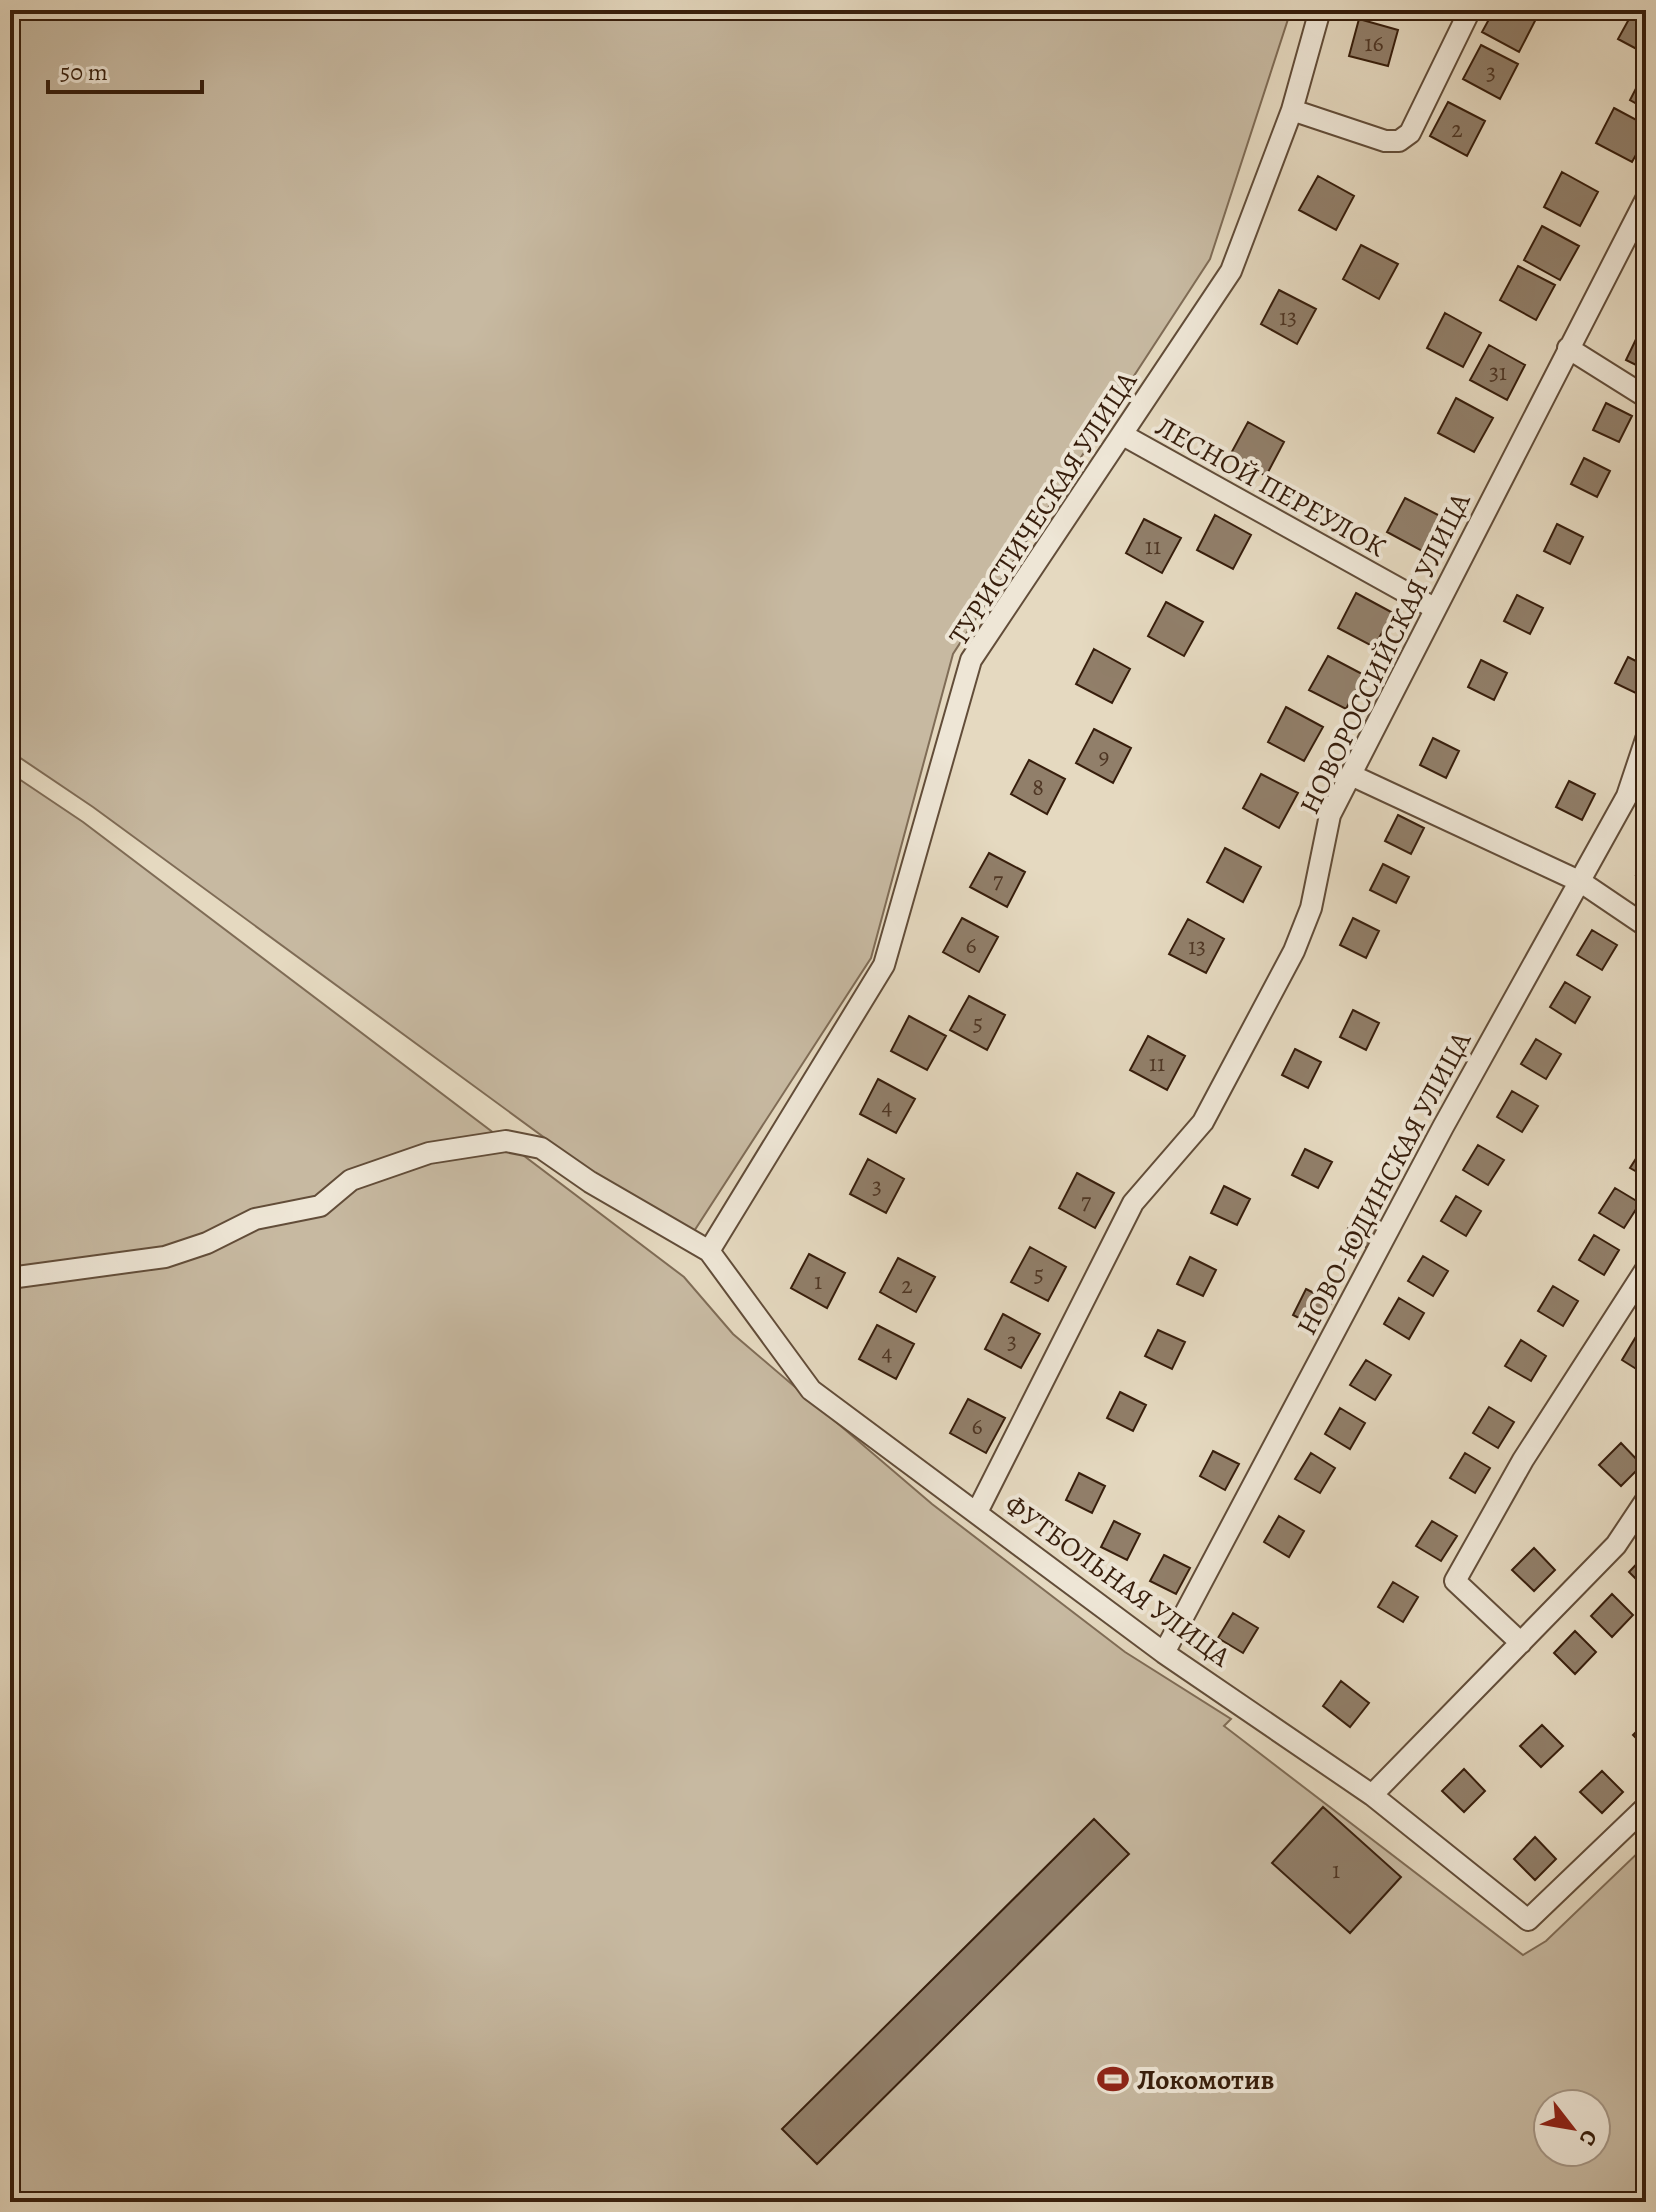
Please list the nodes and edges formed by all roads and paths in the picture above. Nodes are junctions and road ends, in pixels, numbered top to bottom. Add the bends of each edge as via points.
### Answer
1 (1320, 10) edge
2 (1470, 10) edge
3 (1292, 110) junction
4 (1646, 199) edge
5 (1568, 348) junction
6 (1646, 397) edge
7 (1123, 435) junction
8 (1434, 608) junction
9 (1646, 739) edge
10 (1351, 775) junction
11 (1581, 882) junction
12 (1646, 926) edge
13 (709, 1251) junction
14 (1646, 1269) edge
15 (10, 1278) edge
16 (1646, 1500) edge
17 (977, 1512) junction
18 (1521, 1643) junction
19 (1164, 1653) junction
20 (1372, 1795) junction
21 (1646, 1807) edge

1 - 3 street, ТУРИСТИЧЕСКАЯ УЛИЦА
2 - 3 street via 1410,133 1399,141
3 - 7 street, ТУРИСТИЧЕСКАЯ УЛИЦА via 1231,271
4 - 5 street, НОВОРОССИЙСКАЯ УЛИЦА
5 - 6 street
5 - 8 street, НОВОРОССИЙСКАЯ УЛИЦА
7 - 8 street, ЛЕСНОЙ ПЕРЕУЛОК
7 - 13 street, ТУРИСТИЧЕСКАЯ УЛИЦА via 971,660 884,965
8 - 10 street, НОВОРОССИЙСКАЯ УЛИЦА
9 - 11 street, НОВО-ЮДИНСКАЯ УЛИЦА via 1627,796
10 - 11 street
10 - 17 street, НОВОРОССИЙСКАЯ УЛИЦА via 1330,815 1311,908 1294,951 1203,1122 1133,1203
11 - 12 street
11 - 19 street, НОВО-ЮДИНСКАЯ УЛИЦА via 1443,1127
13 - 15 street via 541,1148 506,1141 429,1153 351,1180 320,1206 255,1219 165,1257
13 - 17 street, ФУТБОЛЬНАЯ УЛИЦА via 811,1390
14 - 18 street via 1523,1460 1455,1581
16 - 18 street via 1616,1545
17 - 19 street, ФУТБОЛЬНАЯ УЛИЦА
18 - 20 street
19 - 20 street, ФУТБОЛЬНАЯ УЛИЦА
20 - 21 street, ФУТБОЛЬНАЯ УЛИЦА via 1528,1920

